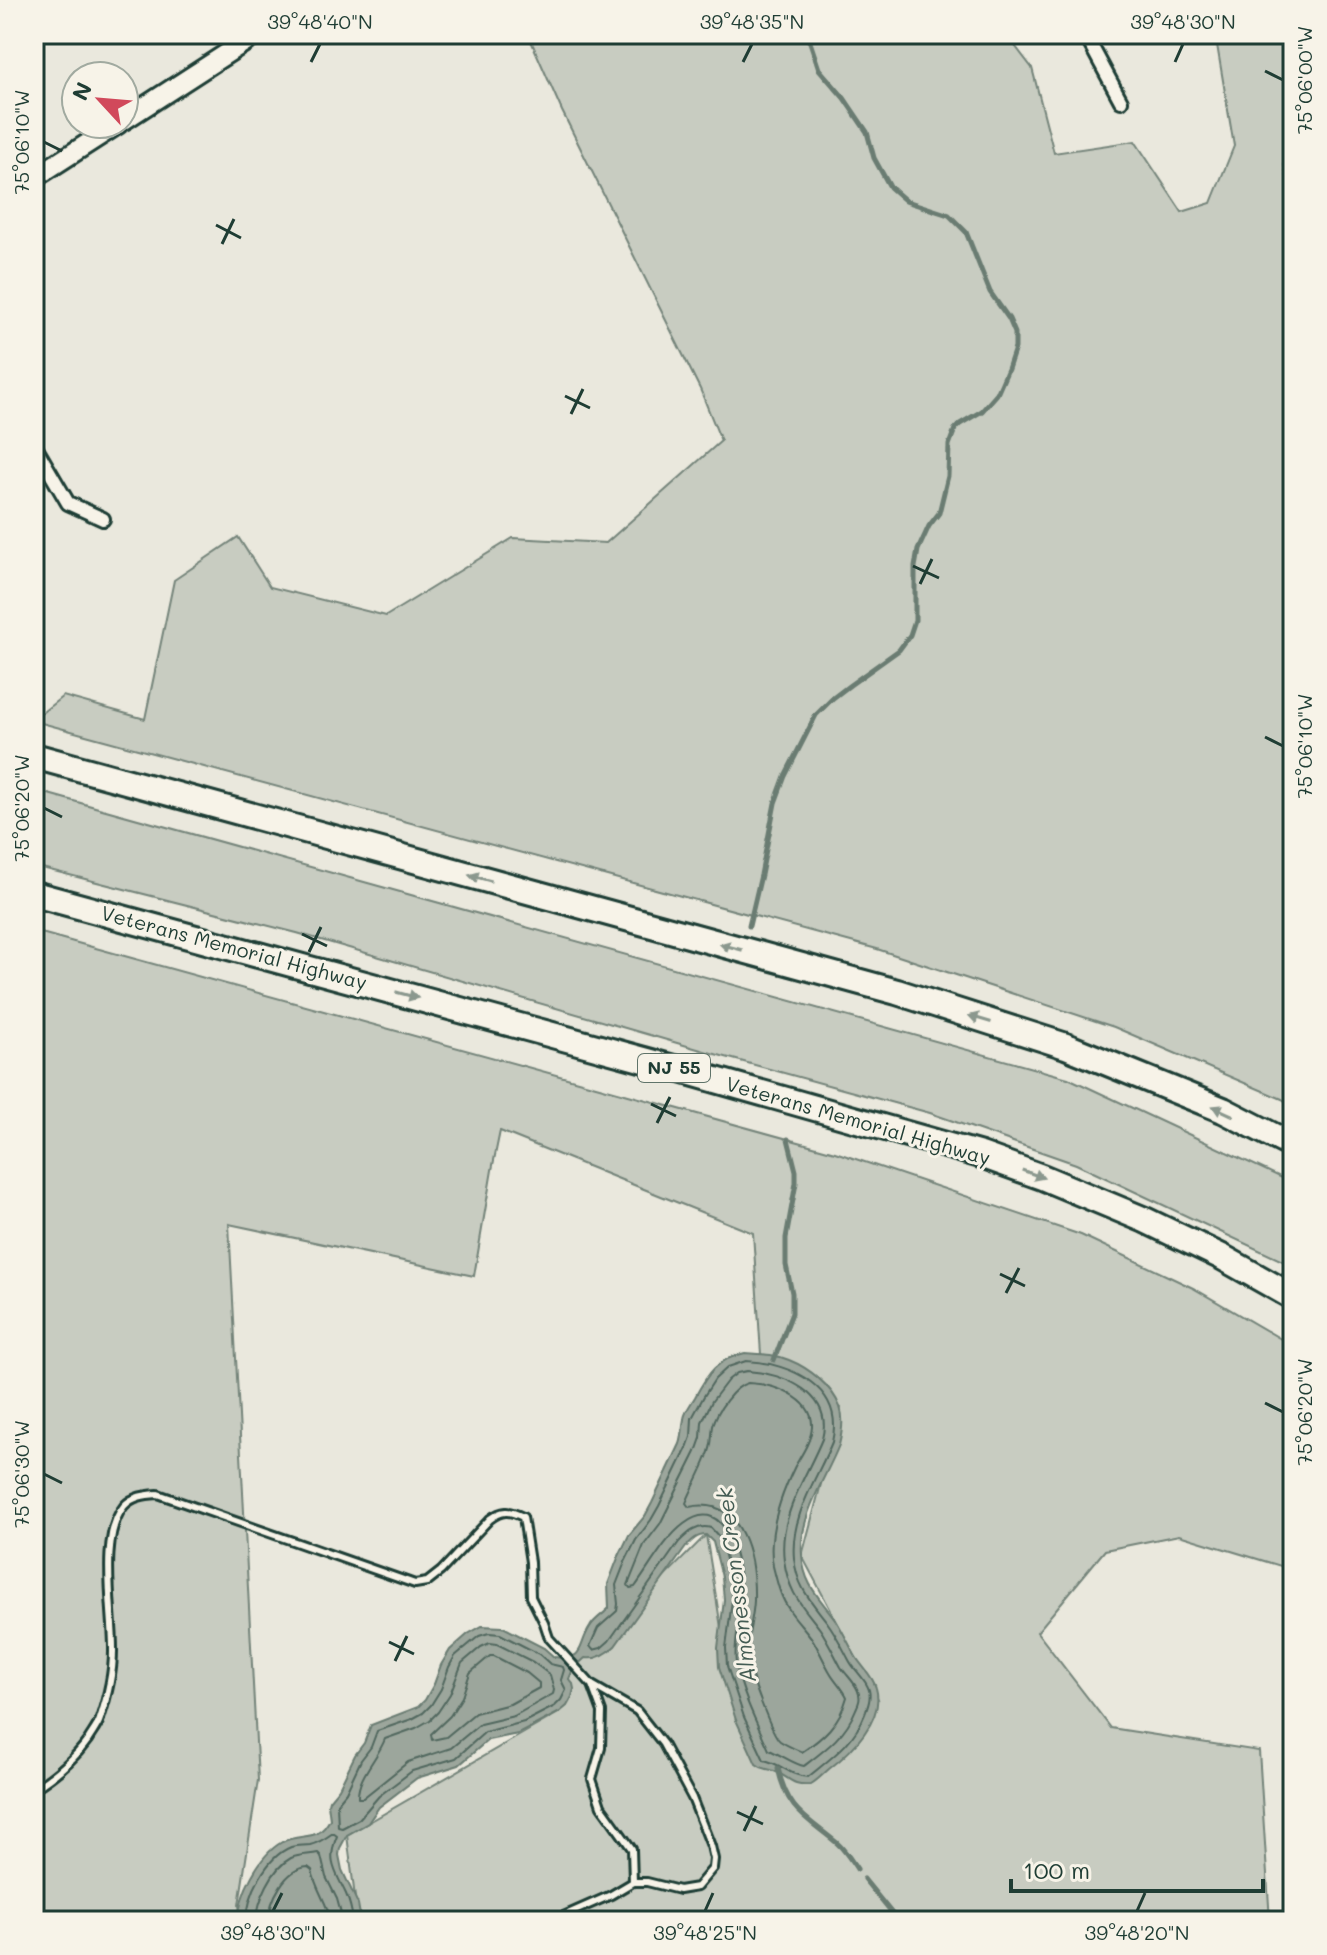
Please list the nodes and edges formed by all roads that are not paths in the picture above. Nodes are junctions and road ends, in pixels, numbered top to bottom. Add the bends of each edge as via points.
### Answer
1 (257, 34) edge
2 (1085, 34) edge
3 (1121, 101) dead end
4 (140, 110) edge
5 (93, 140) edge
6 (34, 178) edge
7 (34, 445) edge
8 (103, 519) dead end
9 (34, 756) edge
10 (34, 894) edge
11 (1293, 1146) edge
12 (1293, 1297) edge
13 (592, 1685) junction
14 (34, 1789) edge
15 (633, 1882) junction
16 (552, 1921) edge

1 - 4 main road
2 - 3 street
5 - 6 main road
7 - 8 street via 68,503
11 -> 9 highway via 1223,1110 1079,1051 897,992
10 -> 12 highway, Veterans Memorial Highway / NJ 55 via 981,1155 1145,1220
13 - 14 lane via 549,1638 531,1597 523,1517 509,1511 490,1519 427,1582 415,1584 158,1494 146,1495 124,1506 110,1546 113,1654 99,1722 77,1756
13 - 15 lane via 602,1712 601,1748 592,1779 601,1806 632,1849
13 - 15 lane via 637,1711 663,1744 692,1798 714,1859 697,1887 679,1890
15 - 16 lane

